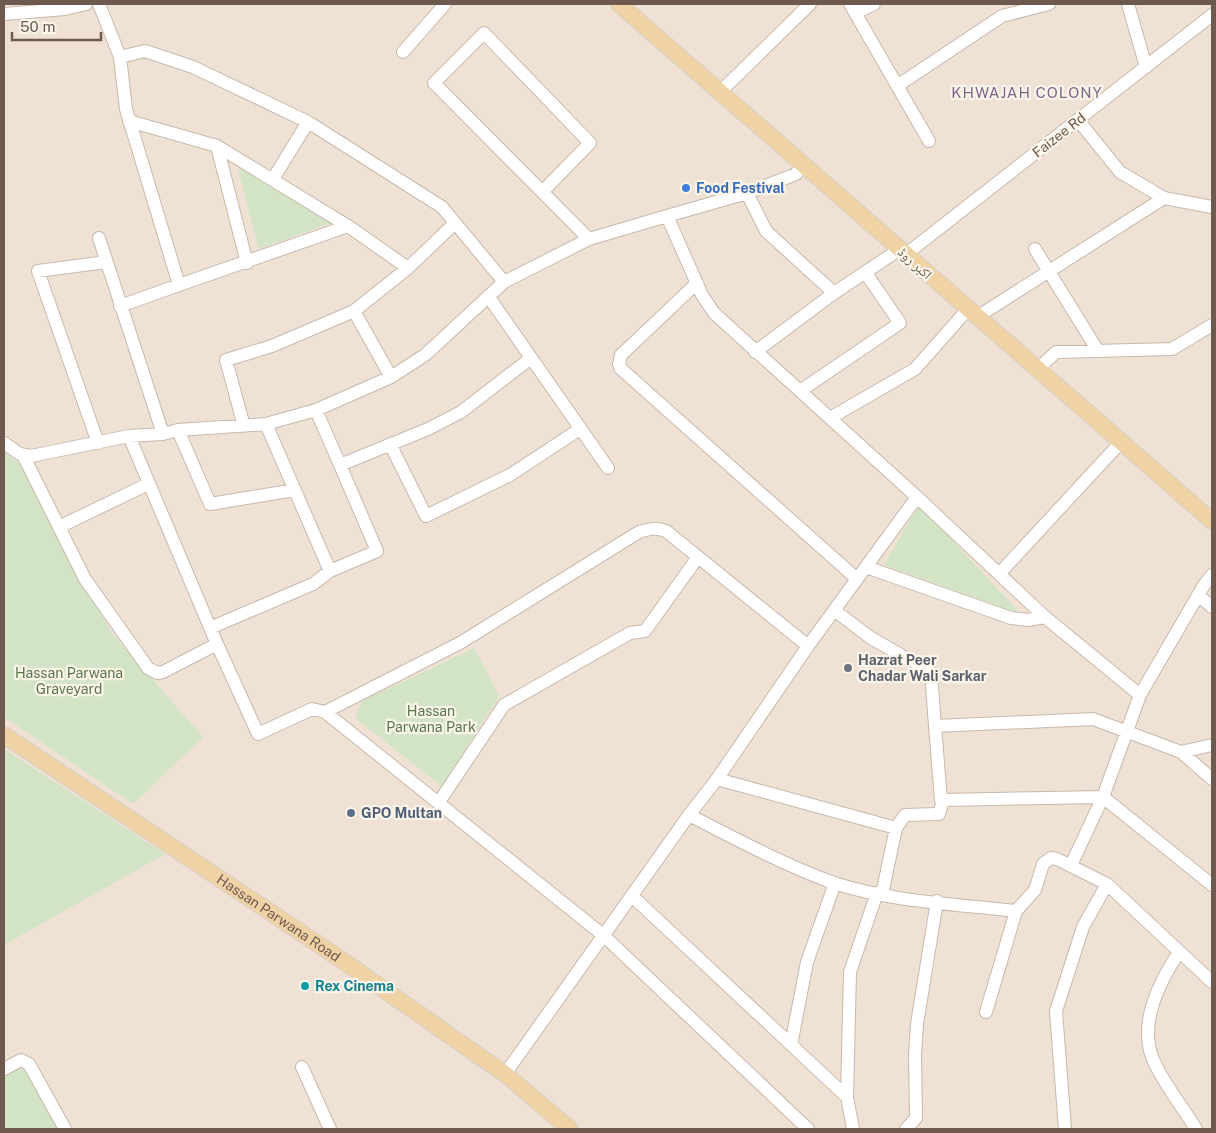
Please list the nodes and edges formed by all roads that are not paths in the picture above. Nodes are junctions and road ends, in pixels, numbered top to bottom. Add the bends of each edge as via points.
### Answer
1 (86, 4) edge
2 (99, 4) edge
3 (445, 4) edge
4 (619, 4) edge
5 (810, 4) edge
6 (874, 4) edge
7 (1049, 4) edge
8 (1128, 4) edge
9 (852, 8) edge
10 (4, 14) edge
11 (1212, 16) edge
12 (403, 52) dead end
13 (120, 57) junction
14 (1146, 67) junction
15 (897, 86) junction
16 (719, 93) junction
17 (1078, 120) junction
18 (129, 121) junction
19 (308, 122) junction
20 (929, 140) dead end
21 (217, 146) junction
22 (802, 165) junction
23 (273, 179) junction
24 (543, 191) junction
25 (747, 193) junction
26 (1164, 198) junction
27 (1212, 207) edge
28 (667, 216) junction
29 (455, 223) junction
30 (348, 226) junction
31 (99, 238) dead end
32 (589, 240) junction
33 (1035, 249) dead end
34 (902, 252) junction
35 (106, 262) junction
36 (247, 263) junction
37 (408, 268) junction
38 (865, 272) junction
39 (1050, 272) junction
40 (504, 282) junction
41 (697, 283) junction
42 (179, 285) junction
43 (834, 293) junction
44 (488, 296) junction
45 (120, 306) junction
46 (354, 311) junction
47 (973, 313) junction
48 (1212, 325) edge
49 (1098, 351) junction
50 (755, 352) junction
51 (531, 358) junction
52 (1037, 370) junction
53 (391, 377) junction
54 (800, 391) junction
55 (316, 410) junction
56 (830, 418) junction
57 (266, 424) junction
58 (244, 426) junction
59 (580, 429) junction
60 (178, 430) junction
61 (164, 434) junction
62 (129, 436) junction
63 (1121, 442) junction
64 (4, 443) edge
65 (98, 443) junction
66 (390, 444) junction
67 (23, 455) junction
68 (340, 465) junction
69 (608, 468) dead end
70 (148, 484) junction
71 (295, 490) junction
72 (917, 497) junction
73 (1212, 521) edge
74 (59, 527) junction
75 (698, 557) junction
76 (866, 567) junction
77 (330, 572) junction
78 (999, 574) junction
79 (1212, 575) edge
80 (857, 579) junction
81 (1198, 595) junction
82 (1212, 607) edge
83 (834, 610) junction
84 (1046, 617) junction
85 (210, 628) junction
86 (217, 644) junction
87 (808, 646) junction
88 (1140, 695) junction
89 (325, 712) junction
90 (935, 726) junction
91 (1128, 732) junction
92 (4, 735) edge
93 (1212, 745) edge
94 (1181, 752) junction
95 (717, 779) junction
96 (1212, 780) edge
97 (1103, 797) junction
98 (943, 801) junction
99 (439, 802) junction
100 (688, 815) junction
101 (896, 828) junction
102 (1070, 865) junction
103 (835, 883) junction
104 (1108, 884) junction
105 (1212, 885) edge
106 (880, 894) junction
107 (632, 896) junction
108 (937, 901) junction
109 (1016, 911) junction
110 (603, 935) junction
111 (1179, 952) junction
112 (1212, 982) edge
113 (986, 1012) dead end
114 (791, 1045) junction
115 (302, 1067) dead end
116 (4, 1070) edge
117 (505, 1074) junction
118 (847, 1097) junction
119 (65, 1129) edge
120 (330, 1129) edge
121 (570, 1129) edge
122 (808, 1129) edge
123 (853, 1129) edge
124 (906, 1129) edge
125 (1065, 1129) edge
126 (1196, 1129) edge

1 - 10 street
2 - 13 street
3 - 12 street
4 - 16 main road, اکبر روڈ
5 - 16 street
6 - 9 street
7 - 15 street via 1002,16
8 - 14 street
9 - 15 street
11 - 14 street, Faizee Rd
13 - 18 street
13 - 19 street via 145,51 193,67
14 - 17 street, Faizee Rd
15 - 20 street
16 - 22 main road, اکبر روڈ
17 - 26 street via 1120,172
17 - 34 street, Faizee Rd
18 - 21 street
18 - 42 street
19 - 23 street
19 - 29 street via 442,207
21 - 23 street
21 - 36 street
22 - 25 street via 796,174
22 - 34 main road, اکبر روڈ
23 - 30 street
24 - 24 street via 434,83 484,33 590,143
24 - 32 street
25 - 28 street
25 - 43 street via 766,231
26 - 27 street
26 - 39 street
28 - 32 street
28 - 41 street
29 - 37 street
29 - 40 street
30 - 36 street
30 - 37 street
31 - 35 street
32 - 40 street
33 - 39 street
34 - 38 street, Faizee Rd
34 - 47 main road, اکبر روڈ
35 - 45 street
35 - 65 street via 54,267 38,272
36 - 42 street
37 - 46 street
38 - 43 street, Faizee Rd
38 - 54 street via 900,322
39 - 47 street
39 - 49 street
40 - 44 street
41 - 50 street via 714,313
41 - 80 street via 621,355 620,368
42 - 45 street
43 - 50 street, Faizee Rd
44 - 51 street
44 - 53 street via 425,354
45 - 61 street
46 - 53 street
46 - 58 street via 272,346 226,360
47 - 52 main road, اکبر روڈ
47 - 56 street via 915,369
48 - 49 street via 1172,349
49 - 52 street via 1056,352
50 - 54 street
51 - 59 street
51 - 66 street via 461,412
52 - 63 main road, اکبر روڈ
53 - 55 street
54 - 56 street
55 - 57 street
55 - 68 street
56 - 72 street
57 - 58 street
57 - 71 street
58 - 60 street
59 - 66 street via 510,475 426,516
59 - 69 street
60 - 61 street
60 - 71 street via 210,504
61 - 62 street
62 - 65 street
62 - 70 street
63 - 73 main road, اکبر روڈ
63 - 78 street
64 - 67 street
65 - 67 street
66 - 68 street
67 - 74 street
68 - 77 street via 377,551
70 - 74 street
70 - 85 street
71 - 77 street
72 - 76 street
72 - 78 street
74 - 86 street via 95,595 148,668 157,673 163,672
75 - 87 street
75 - 89 street via 660,529 639,532 460,643
75 - 99 street via 646,631 630,633 504,705
76 - 80 street
76 - 84 street via 1011,618
77 - 85 street via 314,584
78 - 84 street
79 - 81 street
80 - 83 street
81 - 82 street
81 - 88 street
83 - 87 street
83 - 90 street via 871,638 931,672
84 - 88 street
85 - 86 street
86 - 89 street via 258,734 312,709
87 - 95 street
88 - 91 street
89 - 99 street
90 - 91 street via 1090,718
90 - 98 street via 940,798
91 - 94 street
91 - 97 street
92 - 117 main road, Hassan Parwana Road via 333,954
93 - 94 street
94 - 96 street
95 - 100 street
95 - 101 street
97 - 98 street
97 - 102 street
97 - 105 street
98 - 101 street via 939,814 905,815
99 - 110 street
100 - 103 street via 768,855
100 - 107 street
101 - 106 street
102 - 104 street
102 - 109 street via 1057,859 1047,860 1035,890
103 - 106 street
103 - 114 street via 807,962
104 - 111 street
104 - 125 street via 1083,926 1056,1011
106 - 108 street
106 - 118 street via 850,972
107 - 110 street
107 - 114 street
108 - 109 street
108 - 124 street via 917,1024 916,1118
109 - 113 street
110 - 117 street
110 - 122 street
111 - 112 street
111 - 126 street via 1165,972 1152,1003 1149,1045 1157,1067
114 - 118 street
115 - 120 street
116 - 119 street via 21,1060 29,1064
117 - 121 main road, Hassan Parwana Road
118 - 123 street

